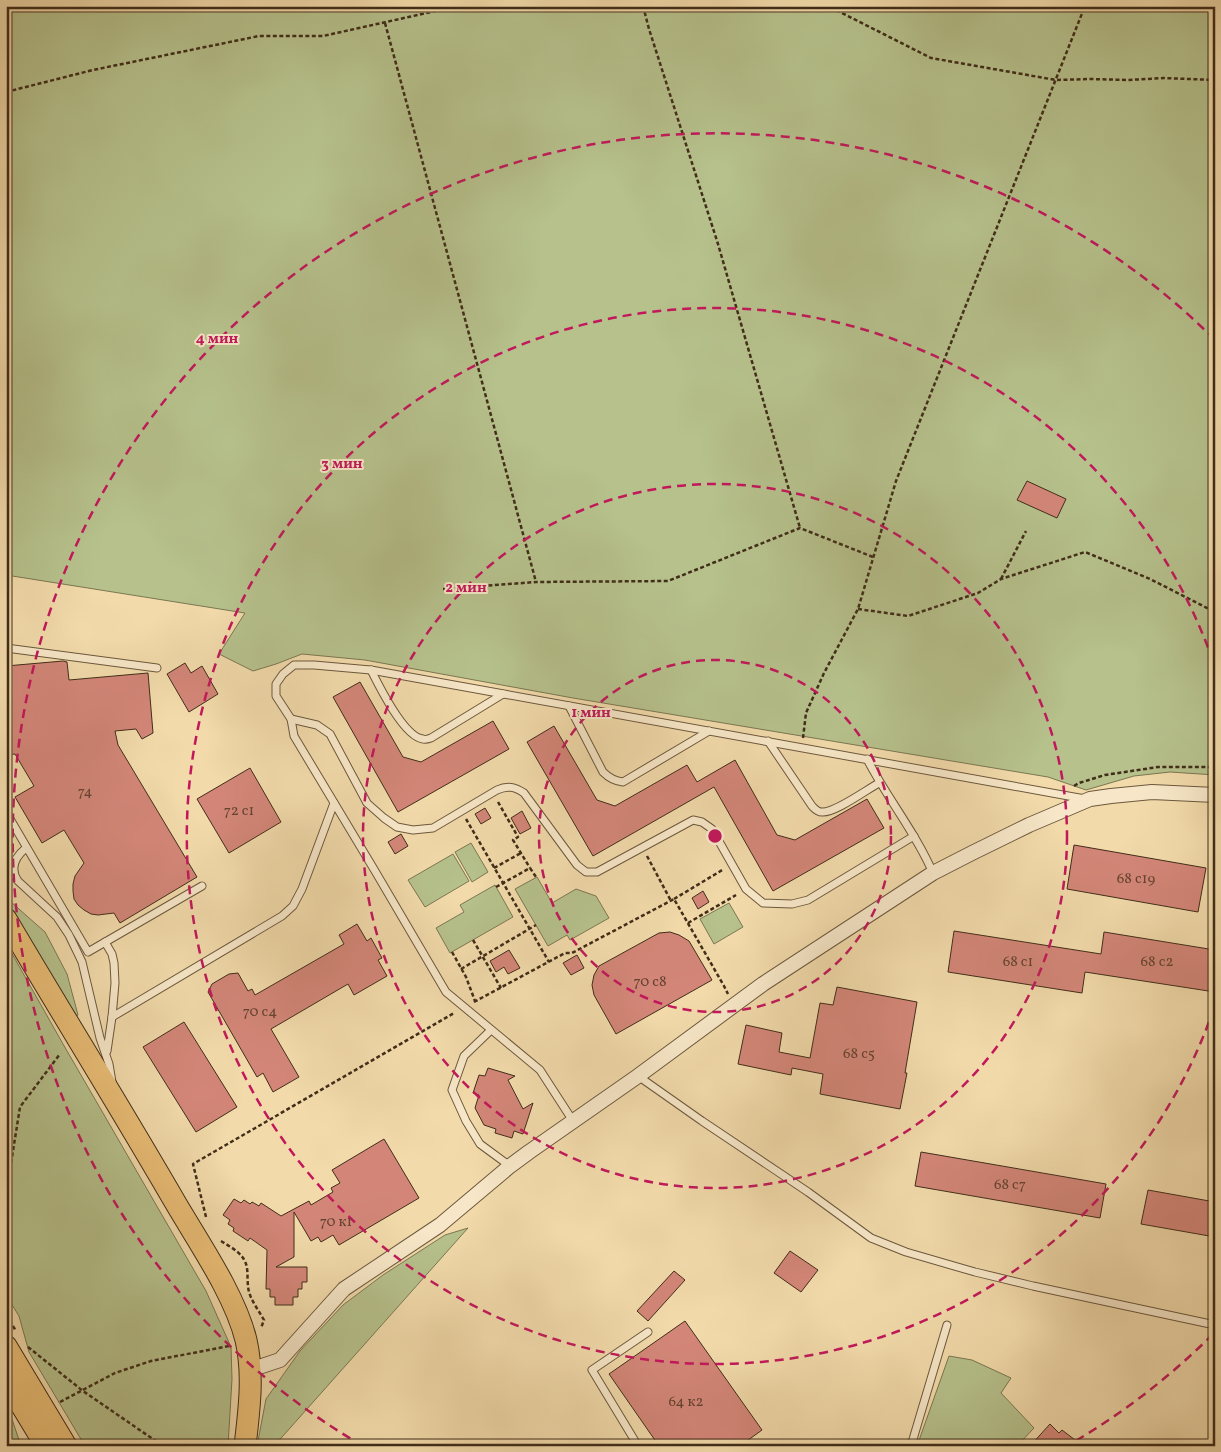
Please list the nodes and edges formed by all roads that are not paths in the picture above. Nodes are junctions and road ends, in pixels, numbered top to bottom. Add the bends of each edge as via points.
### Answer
1 (6, 648) edge
2 (157, 668) dead end
3 (371, 670) junction
4 (503, 694) junction
5 (570, 706) junction
6 (291, 719) junction
7 (709, 731) junction
8 (768, 741) junction
9 (867, 759) junction
10 (879, 783) junction
11 (1215, 795) edge
12 (1090, 800) junction
13 (334, 803) junction
14 (6, 812) edge
15 (914, 836) junction
16 (26, 848) junction
17 (933, 873) junction
18 (202, 886) dead end
19 (6, 919) edge
20 (105, 942) junction
21 (112, 1017) junction
22 (491, 1030) junction
23 (106, 1054) junction
24 (638, 1076) junction
25 (115, 1100) junction
26 (573, 1121) junction
27 (510, 1166) junction
28 (947, 1325) dead end
29 (1215, 1325) edge
30 (648, 1332) dead end
31 (16, 1341) edge
32 (250, 1370) junction
33 (6, 1380) edge
34 (46, 1446) edge
35 (66, 1446) edge
36 (245, 1446) edge
37 (638, 1446) edge
38 (910, 1446) edge

1 - 2 lane
3 - 4 lane
3 - 4 lane via 398,718 409,732 422,739 431,738
3 - 6 lane via 294,665 276,684 276,696
4 - 5 lane
5 - 7 lane
5 - 7 lane via 603,772 616,782 623,782
6 - 13 lane via 294,736
6 - 15 lane via 316,725 330,734 367,803 397,827 413,830 433,828 492,792 514,787 524,793 577,865 586,872 597,872 692,820 712,829 746,889 763,903 792,904 808,900
7 - 8 lane
8 - 9 lane
8 - 10 lane via 817,811 834,810
9 - 10 lane
9 - 12 lane
10 - 15 lane
11 - 12 street via 1152,792
12 - 17 street via 1029,825
13 - 21 lane via 293,906 282,916
13 - 22 lane via 446,992
14 - 16 lane
15 - 17 lane
16 - 20 lane via 88,952
16 - 23 lane via 15,860 14,875 56,917 69,936 82,962
17 - 24 street via 763,984
18 - 20 lane
19 - 25 main road
20 - 21 lane via 114,962
21 - 23 lane
22 - 26 lane via 540,1070
22 - 27 lane via 464,1056 452,1090 480,1144
23 - 25 lane
24 - 26 street
24 - 29 lane via 871,1238 975,1272
25 - 32 main road via 233,1306 245,1339
26 - 27 street
27 - 32 street via 440,1225 344,1289 280,1360
28 - 38 lane
30 - 37 lane via 592,1370
31 - 35 main road
32 - 36 main road
33 - 34 main road

